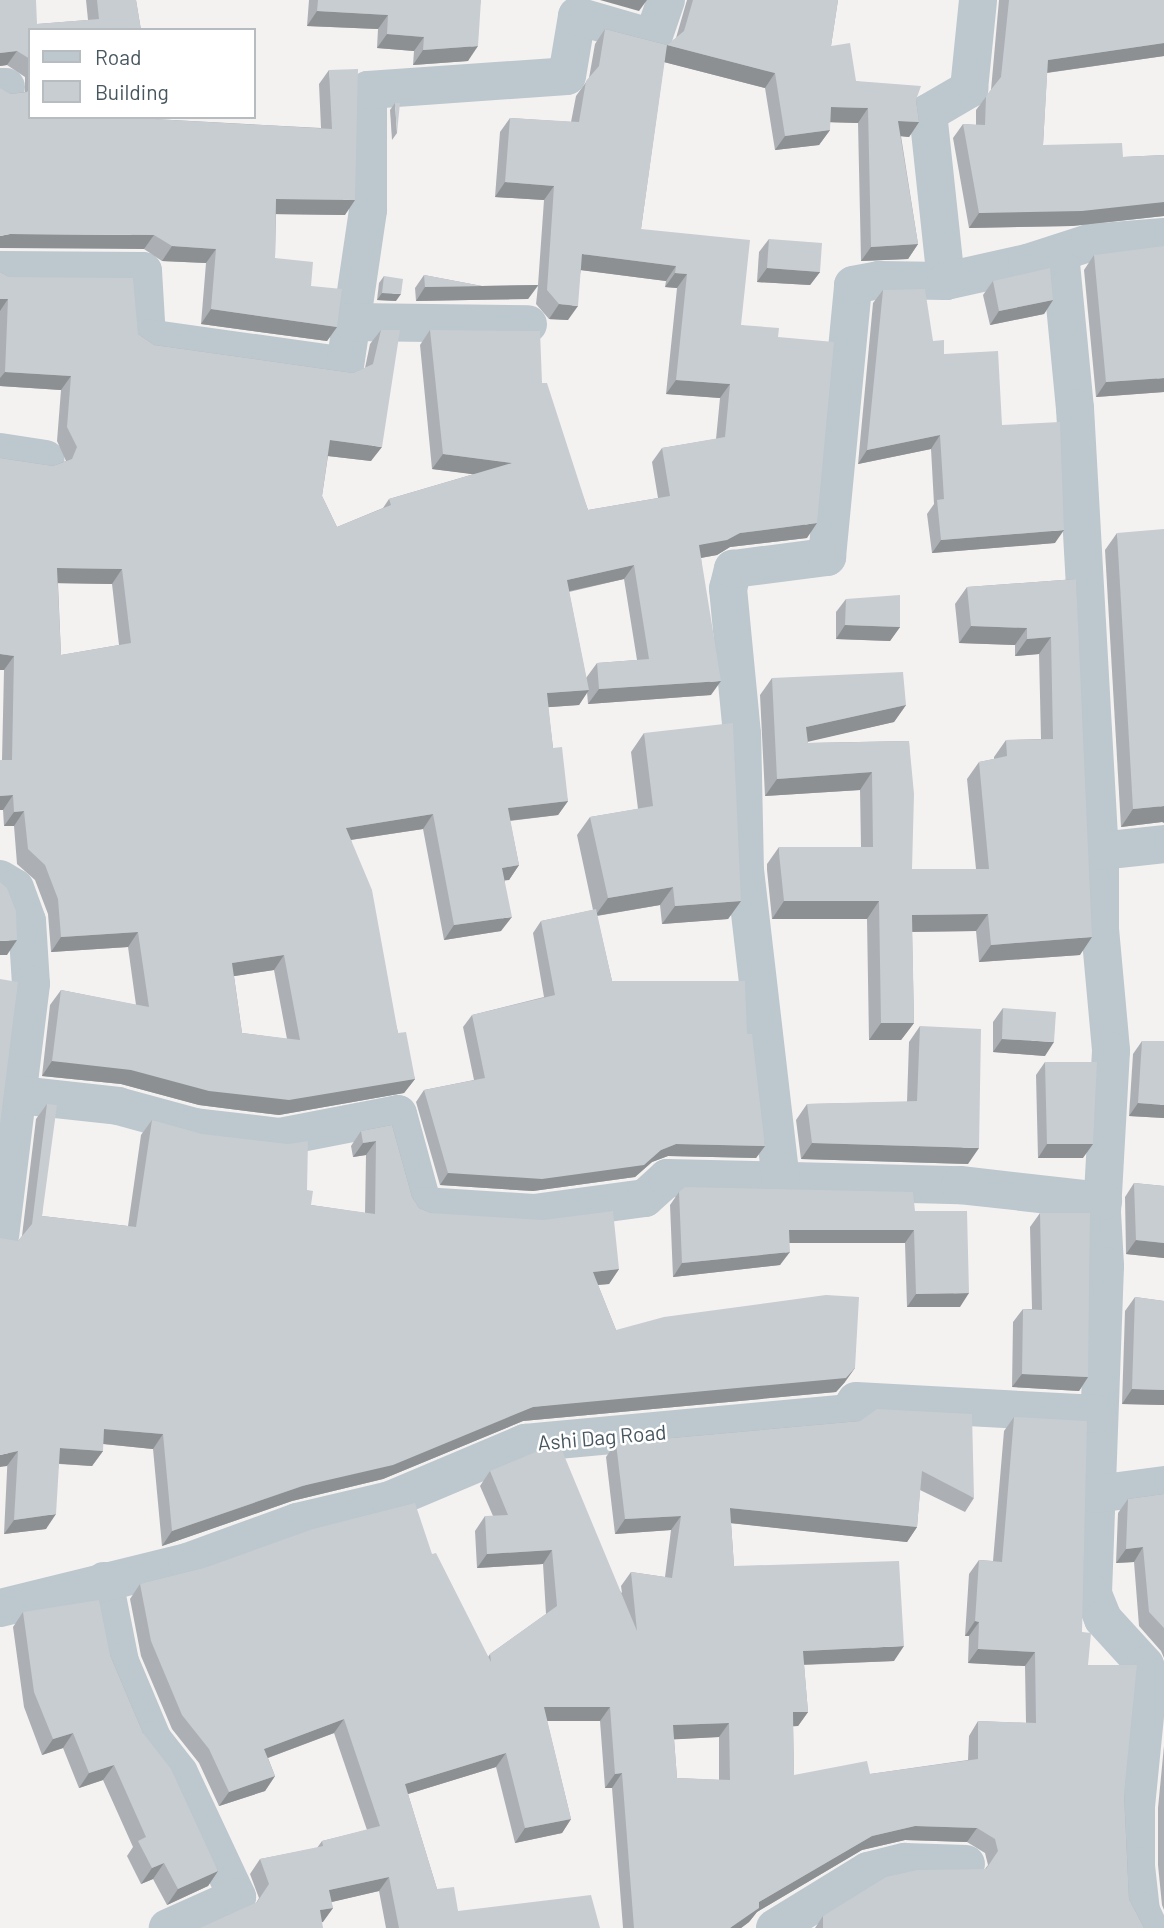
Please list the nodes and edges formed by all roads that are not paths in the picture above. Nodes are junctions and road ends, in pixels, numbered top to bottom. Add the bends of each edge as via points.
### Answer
1 (666, 0) edge
2 (978, 0) edge
3 (1164, 237) edge
4 (1060, 253) junction
5 (0, 270) edge
6 (946, 281) junction
7 (352, 321) junction
8 (528, 324) dead end
9 (0, 452) edge
10 (45, 459) dead end
11 (1164, 844) edge
12 (1100, 851) junction
13 (0, 879) edge
14 (19, 1095) junction
15 (781, 1181) junction
16 (1103, 1201) junction
17 (0, 1235) edge
18 (1098, 1414) junction
19 (1164, 1485) edge
20 (1096, 1494) junction
21 (104, 1581) junction
22 (0, 1608) edge
23 (966, 1864) dead end
24 (168, 1928) edge
25 (775, 1928) edge
26 (1149, 1928) edge

1 - 7 street via 653,38 577,16 567,76 368,90 368,210
2 - 6 street via 969,89 928,113
3 - 4 street via 1088,243
4 - 6 street
4 - 12 street via 1075,408
5 - 7 street via 143,271 147,338 160,340 345,366
6 - 15 street via 879,280 853,285 827,557 733,569 729,590 742,734 744,872
7 - 8 street
9 - 10 street
11 - 12 street
12 - 16 street via 1100,929 1111,1051
13 - 14 street via 15,888 27,921 31,984
14 - 15 street via 118,1106 195,1127 279,1137 398,1114 423,1206 534,1213 645,1198 667,1178
14 - 17 street
15 - 16 street via 960,1185
16 - 18 street
18 - 20 street
18 - 21 street, Ashi Dag Road via 856,1401 848,1412 525,1443 390,1500 297,1522 187,1562
19 - 20 street
20 - 26 street via 1093,1594 1103,1619 1145,1665 1149,1676 1136,1807 1136,1866 1141,1911
21 - 22 street, Ashi Dag Road
21 - 24 street via 120,1662 153,1740 179,1773 237,1897
23 - 25 street via 905,1862 868,1871

